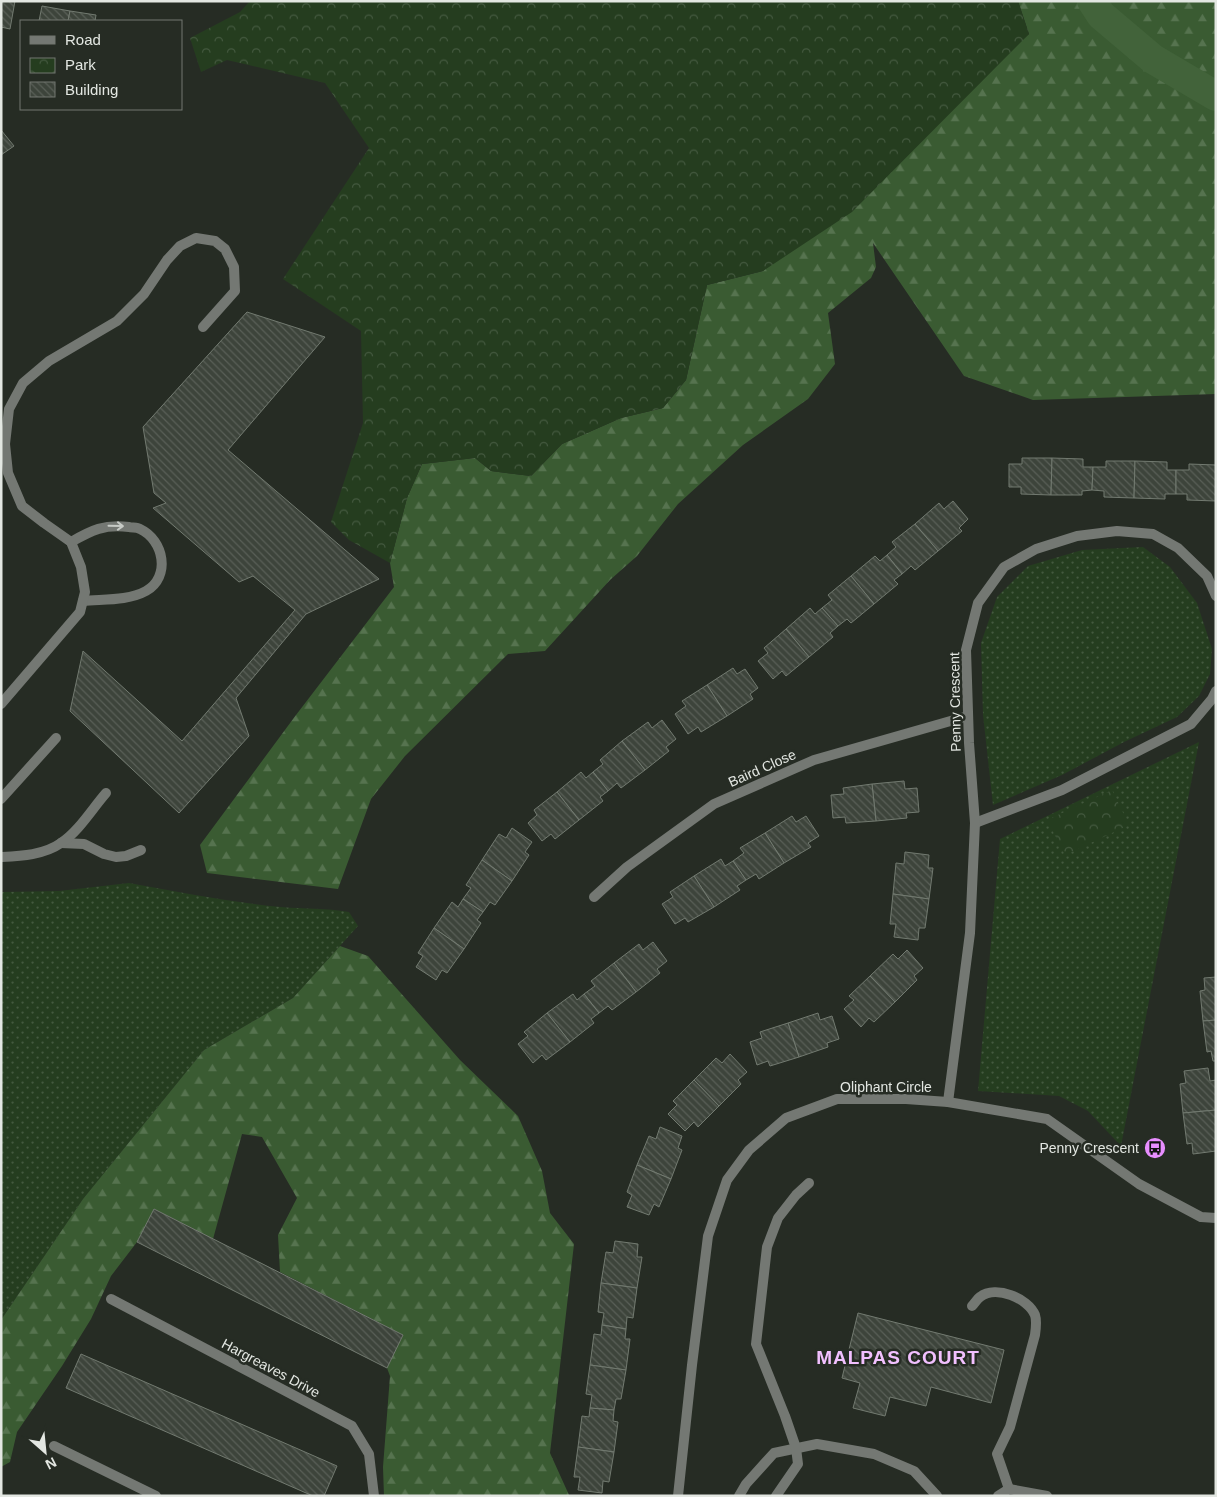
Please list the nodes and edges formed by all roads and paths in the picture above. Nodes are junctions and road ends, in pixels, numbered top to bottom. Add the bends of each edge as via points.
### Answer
1 (203, 327) dead end
2 (71, 542) junction
3 (1216, 596) edge
4 (83, 601) junction
5 (1216, 691) edge
6 (1, 704) edge
7 (968, 716) junction
8 (56, 738) dead end
9 (106, 793) dead end
10 (1, 799) edge
11 (975, 823) junction
12 (61, 843) junction
13 (141, 850) dead end
14 (1, 857) edge
15 (594, 897) dead end
16 (948, 1102) junction
17 (809, 1183) dead end
18 (1216, 1218) edge
19 (111, 1300) dead end
20 (972, 1306) dead end
21 (54, 1446) dead end
22 (796, 1448) junction
23 (1009, 1489) junction
24 (156, 1496) edge
25 (374, 1496) edge
26 (678, 1496) edge
27 (739, 1496) edge
28 (776, 1496) edge
29 (938, 1496) edge
30 (998, 1496) edge
31 (1047, 1496) edge

1 - 2 street via 235,290 236,282 234,267 225,249 215,241 196,238 180,246 144,294 117,321 49,361 23,383 9,409 5,444 8,473 22,506
2 - 4 street via 81,567 85,592
2 -> 4 street via 94,529 114,525 140,529 160,552 163,567 157,583 147,591 131,597
3 - 7 street, Penny Crescent via 1207,576 1178,548 1153,534 1117,531 1076,536 1036,549 1004,567 978,603 966,650
4 - 6 street via 80,612
5 - 11 street via 1191,724 1062,790
7 - 11 street, Penny Crescent
7 - 15 street, Baird Close via 814,760 714,804 627,867
8 - 10 street
9 - 12 street
11 - 16 street, Penny Crescent via 970,933
12 - 13 street via 84,844 116,857
12 - 14 street via 27,856
16 - 18 street, Oliphant Circle via 1047,1119 1139,1184 1201,1217
16 - 26 street, Oliphant Circle via 837,1099 786,1118 749,1150 727,1180 708,1236
17 - 22 street via 778,1218 767,1247 756,1344
19 - 25 street, Hargreaves Drive via 352,1426 369,1454
20 - 23 street via 993,1292 1023,1301 1035,1315 1037,1325 1010,1428 998,1454
21 - 24 street
22 - 27 street via 774,1452
22 - 28 street via 798,1464
22 - 29 street via 817,1444 874,1454 914,1471
23 - 30 street
23 - 31 street

